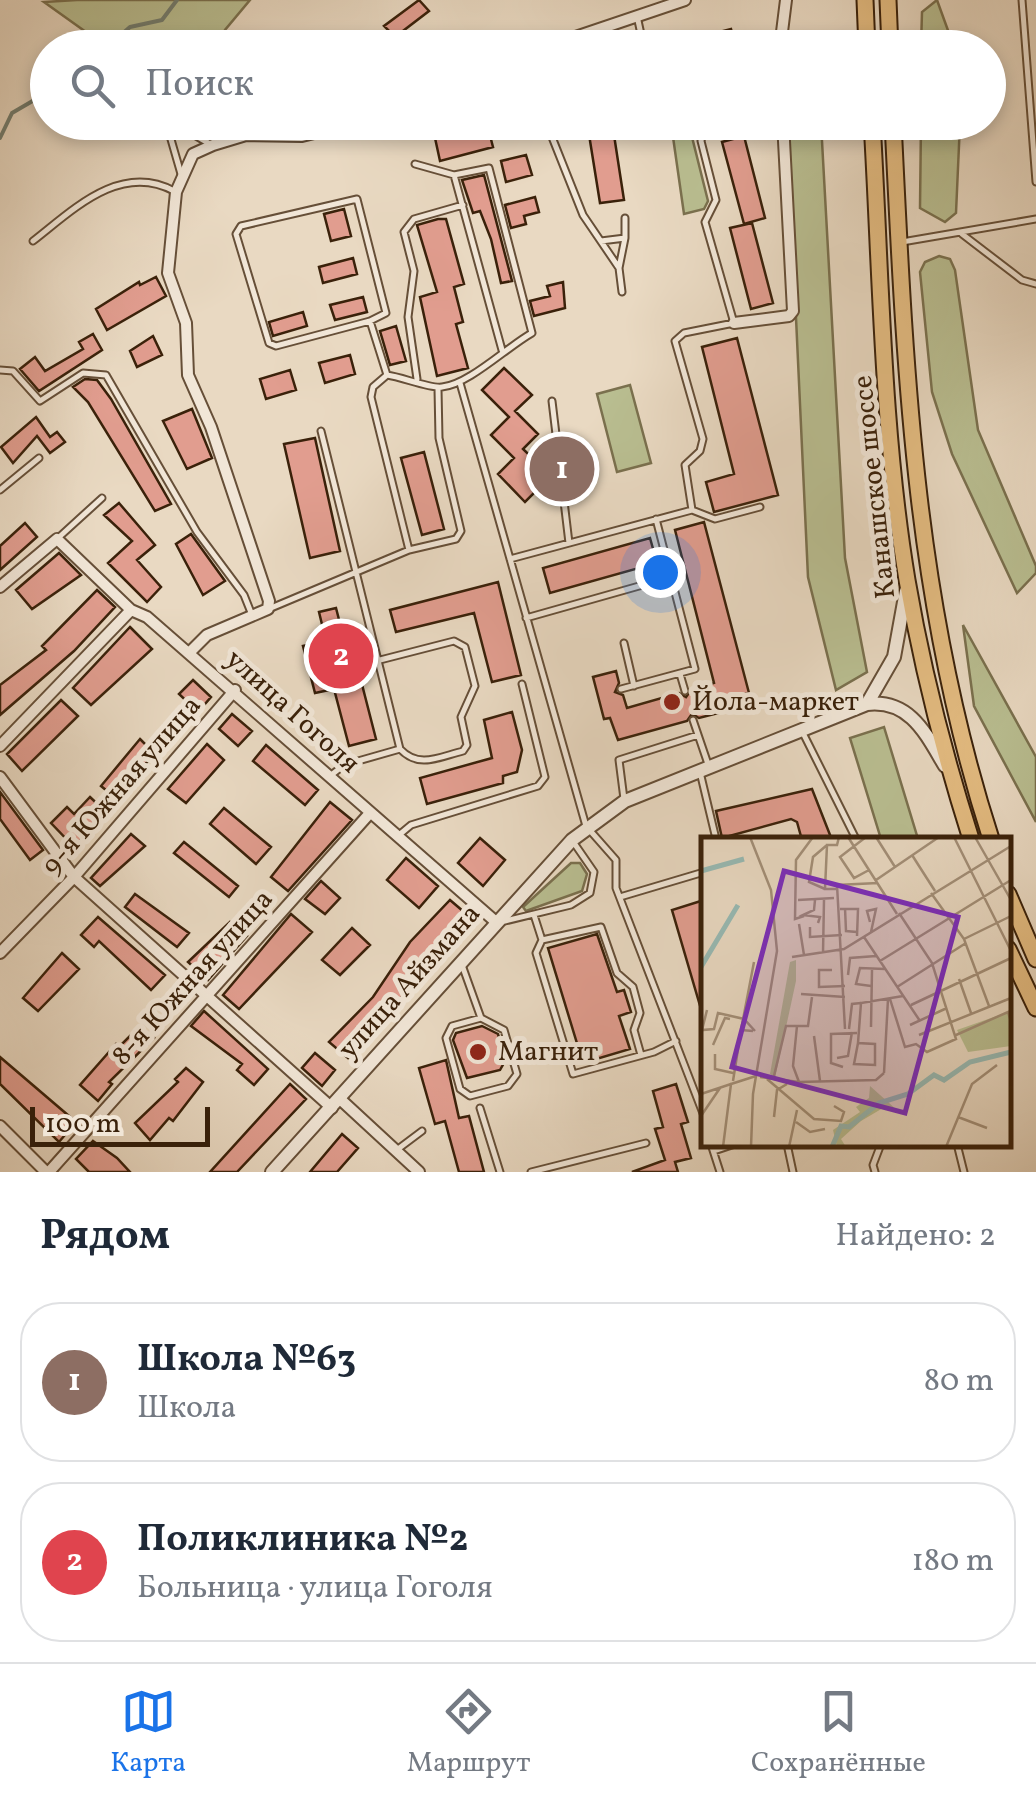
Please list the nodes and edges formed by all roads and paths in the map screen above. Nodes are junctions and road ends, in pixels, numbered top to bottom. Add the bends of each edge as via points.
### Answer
1 (685, 0) edge
2 (786, 0) edge
3 (865, 0) edge
4 (888, 0) edge
5 (1022, 0) edge
6 (637, 14) junction
7 (592, 30) edge
8 (640, 30) edge
9 (782, 30) edge
10 (867, 30) edge
11 (889, 30) edge
12 (173, 140) edge
13 (205, 140) edge
14 (228, 140) edge
15 (553, 140) edge
16 (701, 140) edge
17 (784, 140) edge
18 (873, 140) edge
19 (894, 140) edge
20 (213, 144) junction
21 (415, 164) dead end
22 (454, 175) junction
23 (182, 177) junction
24 (1036, 182) edge
25 (176, 192) junction
26 (463, 205) junction
27 (625, 218) dead end
28 (1036, 220) edge
29 (962, 234) junction
30 (625, 238) junction
31 (34, 241) dead end
32 (601, 242) junction
33 (899, 242) junction
34 (619, 268) junction
35 (1036, 284) edge
36 (622, 292) dead end
37 (370, 321) junction
38 (734, 323) junction
39 (502, 350) junction
40 (0, 370) edge
41 (387, 375) junction
42 (417, 379) junction
43 (460, 383) junction
44 (438, 388) junction
45 (552, 401) dead end
46 (321, 431) dead end
47 (39, 458) dead end
48 (0, 490) edge
49 (102, 498) dead end
50 (760, 508) dead end
51 (692, 510) junction
52 (656, 520) junction
53 (56, 538) junction
54 (569, 543) junction
55 (410, 550) junction
56 (510, 559) junction
57 (354, 570) junction
58 (671, 578) junction
59 (907, 578) junction
60 (0, 586) edge
61 (268, 609) junction
62 (131, 610) junction
63 (252, 615) junction
64 (526, 618) junction
65 (624, 643) dead end
66 (190, 652) junction
67 (380, 660) junction
68 (680, 674) junction
69 (522, 684) dead end
70 (634, 686) junction
71 (621, 689) dead end
72 (235, 690) junction
73 (685, 691) dead end
74 (867, 704) junction
75 (693, 720) dead end
76 (802, 731) junction
77 (698, 735) junction
78 (0, 746) edge
79 (400, 749) junction
80 (704, 767) junction
81 (0, 776) edge
82 (330, 776) junction
83 (951, 777) junction
84 (625, 801) junction
85 (370, 814) junction
86 (586, 826) junction
87 (396, 837) junction
88 (716, 837) edge
89 (855, 837) edge
90 (970, 837) edge
91 (990, 837) edge
92 (572, 840) junction
93 (701, 873) edge
94 (74, 876) junction
95 (620, 898) junction
96 (1011, 901) edge
97 (534, 915) junction
98 (496, 922) junction
99 (542, 940) junction
100 (0, 953) edge
101 (1011, 955) edge
102 (1036, 959) edge
103 (461, 962) junction
104 (206, 998) junction
105 (1036, 1008) edge
106 (481, 1018) junction
107 (676, 1041) junction
108 (641, 1055) junction
109 (701, 1096) edge
110 (336, 1103) junction
111 (480, 1108) dead end
112 (0, 1126) edge
113 (422, 1131) dead end
114 (646, 1143) dead end
115 (788, 1147) edge
116 (881, 1147) edge
117 (959, 1147) edge
118 (712, 1148) edge
119 (396, 1150) junction
120 (47, 1172) edge
121 (272, 1172) edge
122 (418, 1172) edge
123 (500, 1172) edge
124 (534, 1172) edge
125 (720, 1172) edge
126 (793, 1172) edge
127 (875, 1172) edge
128 (964, 1172) edge

1 - 6 street
2 - 9 street
3 - 10 main road
4 - 11 main road
5 - 24 lane
6 - 7 street
6 - 8 lane
12 - 23 lane
13 - 20 lane
14 - 20 street
15 - 32 lane
16 - 38 lane via 716,200 705,222
17 - 38 street via 793,310
18 - 59 main road, Канашское шоссе via 890,438
19 - 33 main road, Канашское шоссе
20 - 23 street via 194,154
21 - 22 lane
22 - 26 lane
22 - 39 lane via 489,168 532,333
23 - 25 street
25 - 31 lane via 142,182 116,185
25 - 61 street via 168,272 186,324 188,374
26 - 39 lane
26 - 42 lane via 414,219 404,232 414,272 408,317
27 - 30 lane
28 - 29 lane
29 - 33 lane
29 - 35 lane
30 - 32 lane
30 - 34 lane
32 - 34 lane
33 - 91 main road, Канашское шоссе via 927,577
34 - 36 lane
37 - 37 lane via 386,313 356,200 240,226 236,234 269,343
37 - 41 lane
38 - 51 lane via 675,341 703,439 684,465
39 - 43 lane
40 - 63 lane via 13,371 40,401 83,373 106,375
41 - 42 lane
41 - 55 lane via 371,397
42 - 44 lane
43 - 44 lane
43 - 56 lane
44 - 55 lane via 439,438 462,530 456,540
45 - 54 lane
46 - 57 lane
47 - 48 lane
49 - 53 lane
50 - 51 lane via 714,519
51 - 52 lane
52 - 54 lane
52 - 58 lane
53 - 60 street
53 - 62 street, улица Гоголя
54 - 56 lane
55 - 57 lane
56 - 64 lane
57 - 61 lane
57 - 67 lane
58 - 64 lane
58 - 68 lane via 695,669
59 - 74 street via 894,656
59 - 83 main road, Канашское шоссе
61 - 63 street
62 - 66 street, улица Гоголя
62 - 78 street
63 - 66 street via 207,635
64 - 86 lane
65 - 70 lane
66 - 72 street, улица Гоголя
67 - 79 lane
67 - 79 lane via 454,640 465,646 475,686 461,718 463,751 421,762
68 - 70 lane
68 - 73 lane
69 - 87 lane via 546,777 538,786 411,825
70 - 71 lane
72 - 82 street, улица Гоголя
72 - 94 street, 9-я Южная улица
74 - 76 street, улица Айзмана
74 - 83 street via 906,711
75 - 77 lane
76 - 80 street, улица Айзмана
76 - 89 lane
77 - 80 lane
77 - 84 lane via 619,760
79 - 82 lane via 344,765
80 - 84 street, улица Айзмана
80 - 88 lane
81 - 94 street
82 - 85 street, улица Гоголя
83 - 90 main road, Канашское шоссе
84 - 86 street, улица Айзмана
85 - 87 street, улица Гоголя
85 - 104 street, 8-я Южная улица
86 - 92 street, улица Айзмана
86 - 95 lane via 612,851
87 - 98 street, улица Гоголя
92 - 97 lane via 596,882 581,900
92 - 98 street, улица Айзмана
93 - 95 lane
94 - 100 street, 9-я Южная улица
94 - 104 street
95 - 107 lane
96 - 102 main road
97 - 98 lane
97 - 99 lane
98 - 103 street, улица Айзмана
99 - 108 lane via 601,927 617,973 633,986
99 - 108 lane via 536,953 570,1070
101 - 105 main road
103 - 106 lane
103 - 110 street, улица Айзмана
104 - 110 street
104 - 120 street, 8-я Южная улица
106 - 106 lane via 446,1032 460,1089 470,1096 508,1086 517,1074 504,1030
107 - 108 lane
107 - 109 lane
110 - 119 street
110 - 121 street, улица Айзмана
111 - 123 lane
112 - 120 street
113 - 119 lane
114 - 124 lane
115 - 126 lane
116 - 127 lane
117 - 128 lane
118 - 125 lane
119 - 122 street

